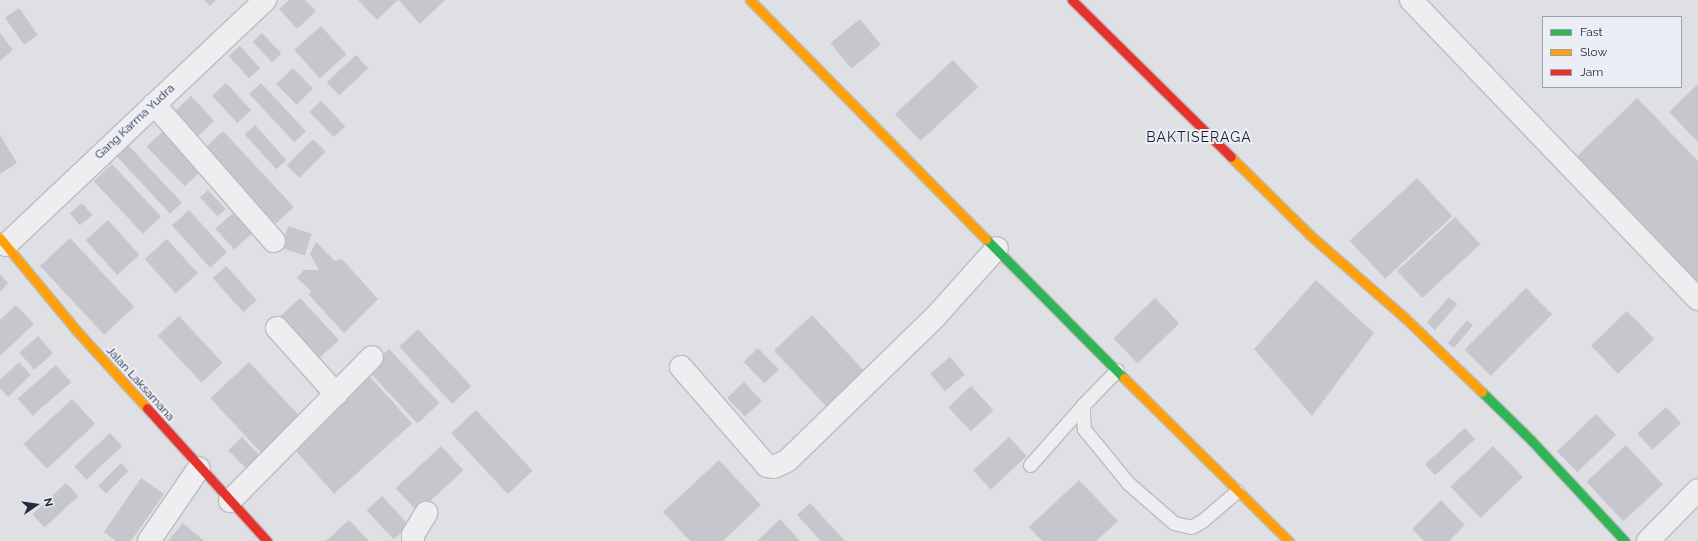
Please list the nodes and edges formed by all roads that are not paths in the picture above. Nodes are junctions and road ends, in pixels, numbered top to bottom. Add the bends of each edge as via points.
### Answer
1 (265, 0) edge
2 (750, 0) edge
3 (1072, 0) edge
4 (1411, 0) edge
5 (154, 104) junction
6 (3, 241) edge
7 (274, 241) dead end
8 (997, 248) junction
9 (1698, 299) edge
10 (276, 328) dead end
11 (372, 357) dead end
12 (681, 366) dead end
13 (1117, 370) junction
14 (336, 394) junction
15 (1083, 405) junction
16 (1030, 465) dead end
17 (199, 468) junction
18 (1698, 490) edge
19 (1237, 491) junction
20 (230, 501) junction
21 (426, 513) dead end
22 (149, 541) edge
23 (267, 541) edge
24 (413, 541) edge
25 (1289, 541) edge
26 (1625, 541) edge
27 (1648, 541) edge

1 - 5 street, Gang Karma Yudra
2 - 8 street
3 - 26 street via 1310,235 1404,317 1525,434
4 - 9 street
5 - 6 street, Gang Karma Yudra
5 - 7 street
6 - 17 street, Jalan Laksamana via 76,330
8 - 12 street via 936,316 787,461 774,467 767,466
8 - 13 street
10 - 14 street
11 - 14 street
13 - 15 lane
13 - 19 street
14 - 20 street
15 - 16 lane
15 - 19 lane via 1084,429 1128,483 1174,523 1191,527 1202,521
17 - 20 street, Jalan Laksamana
17 - 22 street
18 - 27 street
19 - 25 street
20 - 23 street, Jalan Laksamana
21 - 24 street via 413,535

